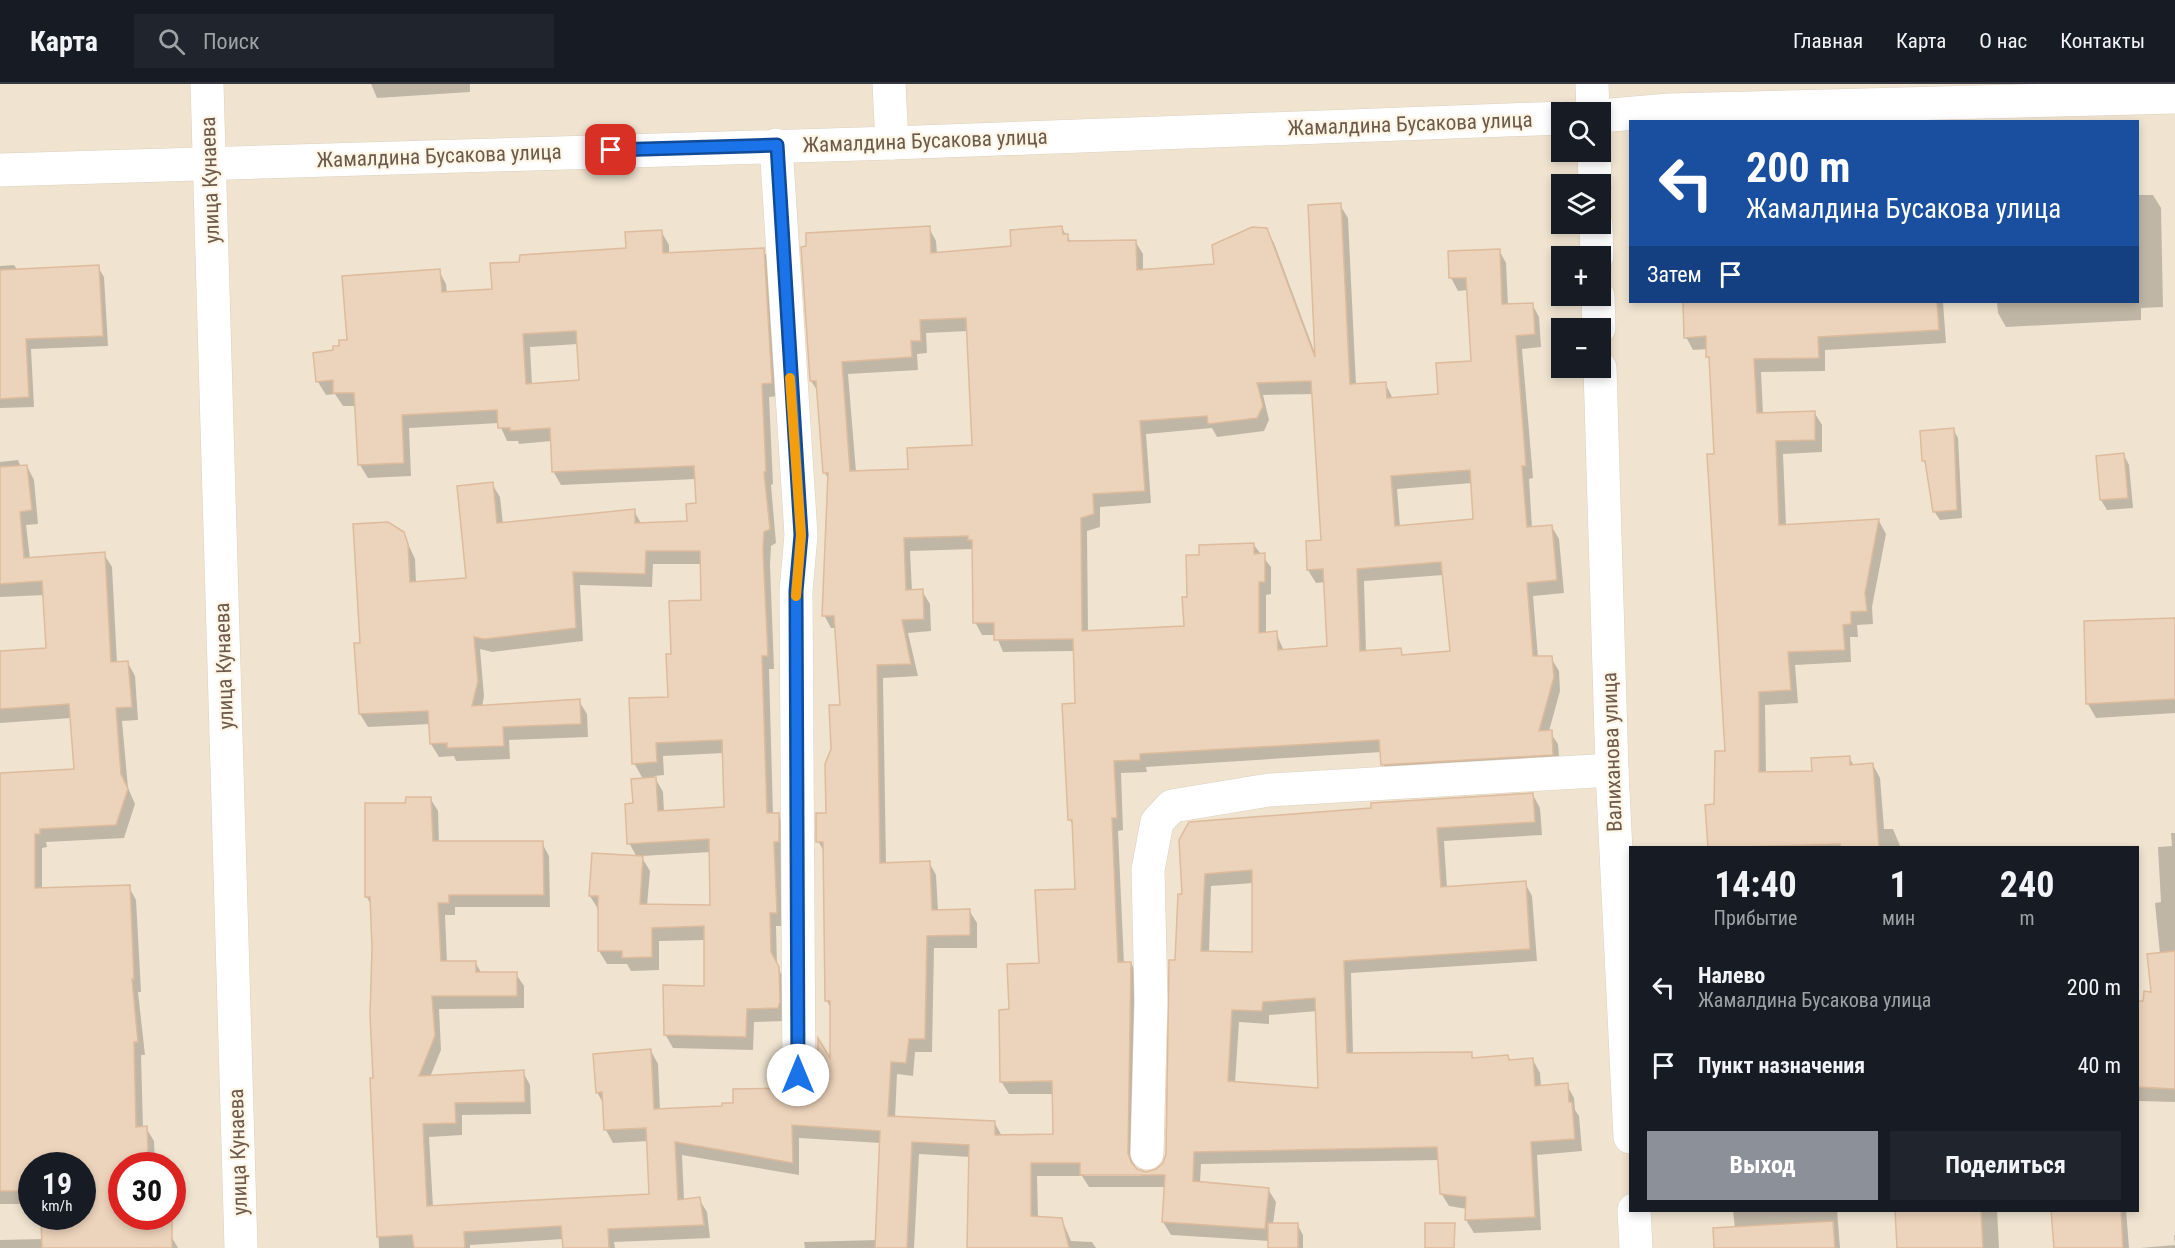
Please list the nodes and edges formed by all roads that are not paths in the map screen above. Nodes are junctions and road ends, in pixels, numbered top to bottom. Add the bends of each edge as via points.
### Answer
1 (207, 84) edge
2 (890, 84) edge
3 (1592, 84) edge
4 (2175, 97) edge
5 (1593, 102) edge
6 (1611, 115) edge
7 (1551, 118) edge
8 (892, 143) junction
9 (777, 145) junction
10 (209, 163) junction
11 (0, 170) edge
12 (1600, 378) edge
13 (1612, 770) junction
14 (798, 1075) dead end
15 (1629, 1117) edge
16 (1147, 1153) dead end
17 (1634, 1212) edge
18 (241, 1248) edge
19 (1636, 1248) edge

1 - 10 street, улица Кунаева
2 - 8 street
3 - 5 street
4 - 6 street via 1669,110
7 - 8 street, Жамалдина Бусакова улица
8 - 9 street, Жамалдина Бусакова улица
9 - 10 street, Жамалдина Бусакова улица
9 - 14 street via 801,535 796,591
10 - 11 street, Жамалдина Бусакова улица
10 - 18 street, улица Кунаева
12 - 13 street, Валиханова улица
13 - 15 street, Валиханова улица
13 - 16 street via 1269,790 1172,806 1157,822 1148,870 1152,1001
17 - 19 street

